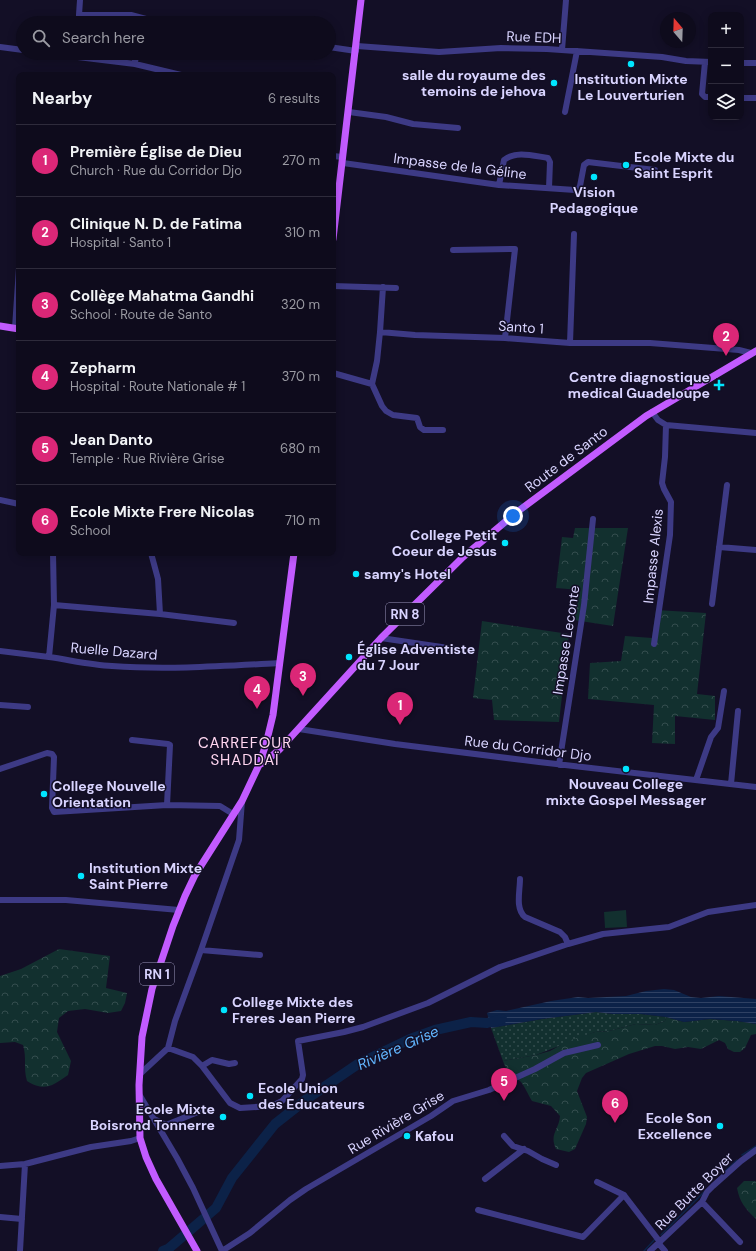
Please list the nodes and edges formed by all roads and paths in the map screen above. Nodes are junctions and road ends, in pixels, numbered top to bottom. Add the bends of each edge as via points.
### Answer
1 (80, 0) edge
2 (361, 0) edge
3 (566, 0) edge
4 (133, 16) edge
5 (0, 47) edge
6 (336, 48) edge
7 (16, 49) edge
8 (356, 49) junction
9 (562, 50) junction
10 (577, 51) junction
11 (102, 60) edge
12 (135, 60) edge
13 (708, 62) edge
14 (744, 62) edge
15 (756, 63) edge
16 (134, 64) junction
17 (168, 72) edge
18 (708, 97) edge
19 (744, 98) edge
20 (756, 98) edge
21 (349, 112) junction
22 (565, 112) dead end
23 (458, 128) dead end
24 (336, 157) edge
25 (343, 160) junction
26 (655, 170) dead end
27 (499, 185) junction
28 (549, 188) junction
29 (336, 216) edge
30 (574, 234) dead end
31 (453, 250) dead end
32 (336, 286) edge
33 (383, 287) junction
34 (396, 288) dead end
35 (0, 326) edge
36 (16, 328) edge
37 (380, 332) junction
38 (505, 338) junction
39 (570, 343) junction
40 (754, 352) edge
41 (336, 373) edge
42 (372, 384) junction
43 (652, 412) junction
44 (666, 425) junction
45 (444, 430) dead end
46 (756, 433) edge
47 (727, 485) dead end
48 (0, 500) edge
49 (16, 503) edge
50 (593, 518) dead end
51 (719, 547) junction
52 (756, 550) edge
53 (53, 556) edge
54 (152, 556) edge
55 (294, 556) edge
56 (712, 604) dead end
57 (54, 605) junction
58 (160, 614) junction
59 (234, 623) dead end
60 (381, 638) junction
61 (654, 644) dead end
62 (455, 649) dead end
63 (0, 651) edge
64 (49, 657) junction
65 (280, 663) junction
66 (724, 691) dead end
67 (0, 705) edge
68 (28, 707) dead end
69 (738, 711) dead end
70 (298, 729) junction
71 (132, 740) dead end
72 (259, 765) junction
73 (559, 765) junction
74 (0, 769) edge
75 (696, 780) junction
76 (731, 784) junction
77 (756, 787) edge
78 (242, 801) junction
79 (167, 805) junction
80 (233, 814) junction
81 (520, 879) dead end
82 (0, 900) edge
83 (756, 905) edge
84 (180, 910) junction
85 (568, 944) junction
86 (201, 950) junction
87 (260, 955) dead end
88 (598, 1045) dead end
89 (168, 1048) junction
90 (235, 1063) dead end
91 (202, 1066) junction
92 (140, 1074) junction
93 (139, 1094) junction
94 (198, 1112) dead end
95 (154, 1119) junction
96 (504, 1136) dead end
97 (140, 1138) junction
98 (524, 1149) junction
99 (755, 1153) edge
100 (25, 1164) junction
101 (556, 1165) dead end
102 (0, 1166) edge
103 (485, 1179) dead end
104 (597, 1182) dead end
105 (624, 1195) junction
106 (702, 1202) junction
107 (478, 1210) dead end
108 (0, 1217) edge
109 (22, 1219) junction
110 (740, 1242) dead end
111 (660, 1243) junction
112 (221, 1250) edge
113 (20, 1251) edge
114 (197, 1251) edge
115 (650, 1251) edge
116 (665, 1251) edge

1 - 4 street via 79,15
2 - 8 main road
3 - 9 street
5 - 7 street
6 - 8 street, Rue EDH
8 - 9 street, Rue EDH via 439,52 501,48
8 - 21 main road
9 - 10 street, Rue EDH
10 - 13 street, Rue EDH
10 - 22 street
11 - 16 street
12 - 16 street
13 - 18 street via 702,94
14 - 15 street
16 - 17 street
19 - 20 street
21 - 23 street via 413,124
21 - 25 main road
24 - 25 street, Impasse de la Géline
25 - 27 street, Impasse de la Géline
25 - 29 main road
26 - 28 street, Impasse de la Géline via 588,162 584,166 579,188
27 - 28 street, Impasse de la Géline
27 - 28 street via 504,160 520,154 550,160
30 - 39 street
31 - 38 street via 515,249
32 - 33 street
33 - 34 street
33 - 37 street
35 - 36 main road
37 - 38 street, Santo 1
37 - 42 street
38 - 39 street, Santo 1
39 - 40 street, Santo 1 via 650,342
40 - 43 main road, Route de Santo / RN 8
41 - 42 street
42 - 45 street via 382,406 390,414 417,418 424,430
43 - 44 street
43 - 60 main road, Route de Santo / RN 8 via 517,512 463,557
44 - 46 street
44 - 61 street, Impasse Alexis via 662,483 671,502 670,535
47 - 51 street
48 - 49 street
50 - 73 street, Impasse Leconte via 584,605
51 - 52 street
51 - 56 street
53 - 57 street, Ruelle Dazard
54 - 58 street via 158,579
55 - 65 main road, RN 1
57 - 58 street
57 - 64 street, Ruelle Dazard
58 - 59 street
60 - 62 street
60 - 70 main road, Route de Santo / RN 8
63 - 64 street
64 - 65 street, Ruelle Dazard via 111,666 153,668
65 - 72 main road, RN 1 via 273,715
66 - 75 street via 718,728 711,737
67 - 68 street
69 - 76 street
70 - 72 main road, Route de Santo / RN 8 via 273,756
70 - 73 street, Rue du Corridor Djo
71 - 79 street via 170,745
72 - 78 main road, RN 1
73 - 75 street, Rue du Corridor Djo
74 - 79 street via 47,753 52,754 54,812
75 - 76 street, Rue du Corridor Djo
76 - 77 street, Rue du Corridor Djo
78 - 80 main road, RN 1
78 - 86 street via 239,840
79 - 80 street via 220,806
80 - 84 main road, RN 1 via 195,874
81 - 85 street via 521,913 560,932
82 - 84 street via 66,900
83 - 85 street via 708,912 669,926 603,934
84 - 92 main road, RN 1 via 152,989 142,1037
85 - 91 street via 500,968 428,1003 363,1027 298,1041 302,1079 282,1101 272,1106 235,1106
86 - 87 street
86 - 89 street via 174,1021
88 - 112 street, Rue Rivière Grise via 564,1053 488,1090 453,1101 290,1200 250,1234
89 - 91 street via 193,1057
89 - 92 street
90 - 91 street via 212,1060
92 - 93 main road, RN 1
93 - 95 street
93 - 97 main road, RN 1
94 - 95 street via 166,1125
95 - 112 street via 193,1188
96 - 98 street via 513,1146
97 - 100 street via 91,1147
97 - 114 main road, RN 1 via 156,1178
98 - 101 street
98 - 103 street
99 - 106 street, Rue Butte Boyer via 707,1192
100 - 102 street
100 - 109 street
104 - 105 street
105 - 107 street via 583,1237
105 - 111 street
106 - 110 street
106 - 111 street, Rue Butte Boyer
108 - 109 street
109 - 113 street
111 - 115 street, Rue Butte Boyer
111 - 116 street

